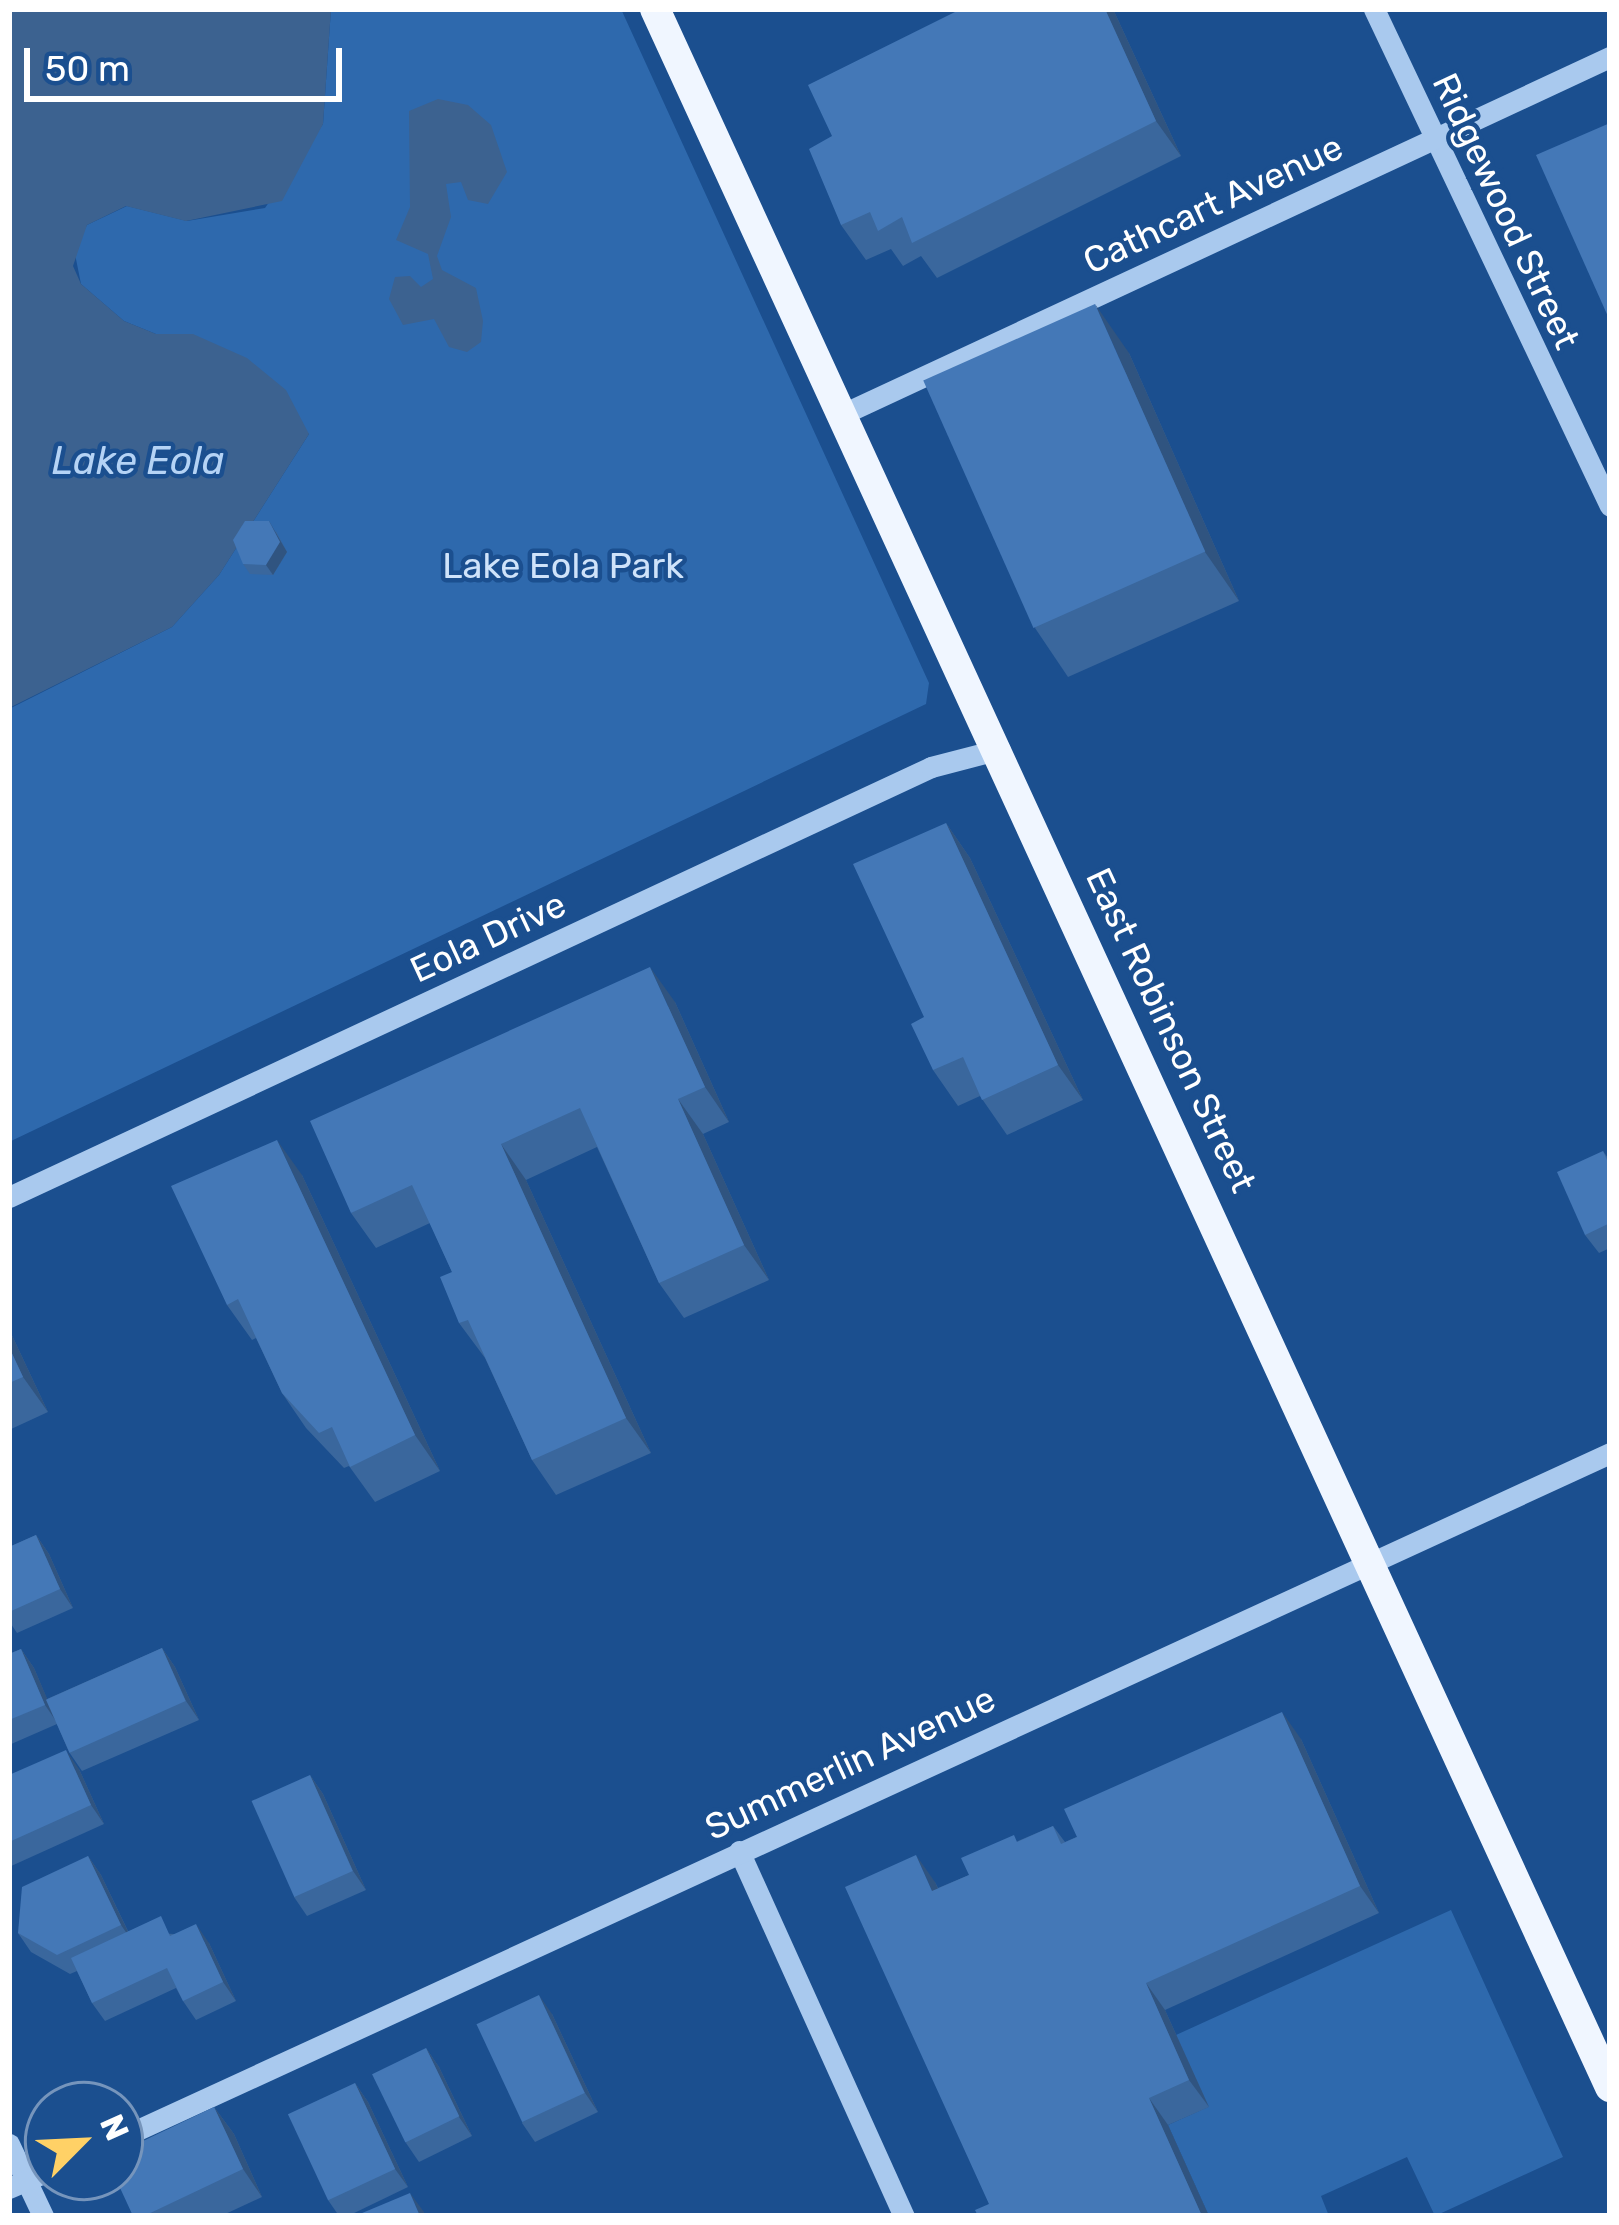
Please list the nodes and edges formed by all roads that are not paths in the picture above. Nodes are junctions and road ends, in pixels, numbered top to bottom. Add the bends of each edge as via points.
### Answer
1 (655, 9) edge
2 (1374, 9) edge
3 (1610, 57) edge
4 (1433, 139) junction
5 (844, 413) junction
6 (1610, 506) edge
7 (1000, 749) junction
8 (9, 1197) edge
9 (1610, 1454) edge
10 (1372, 1563) junction
11 (739, 1851) junction
12 (1610, 2087) edge
13 (144, 2127) edge
14 (9, 2144) edge
15 (18, 2184) edge
16 (43, 2216) edge
17 (904, 2216) edge

1 - 5 main road, East Robinson Street
2 - 4 street, Ridgewood Street
3 - 4 street, Cathcart Avenue
4 - 5 street, Cathcart Avenue
4 - 6 street, Ridgewood Street
5 - 7 main road, East Robinson Street
7 - 8 street, Eola Drive via 931,767
7 - 10 main road, East Robinson Street
9 - 10 street, Summerlin Avenue
10 - 11 street, Summerlin Avenue
10 - 12 main road, East Robinson Street
11 - 13 street, Summerlin Avenue
11 - 17 street
14 - 15 street
15 - 16 street

